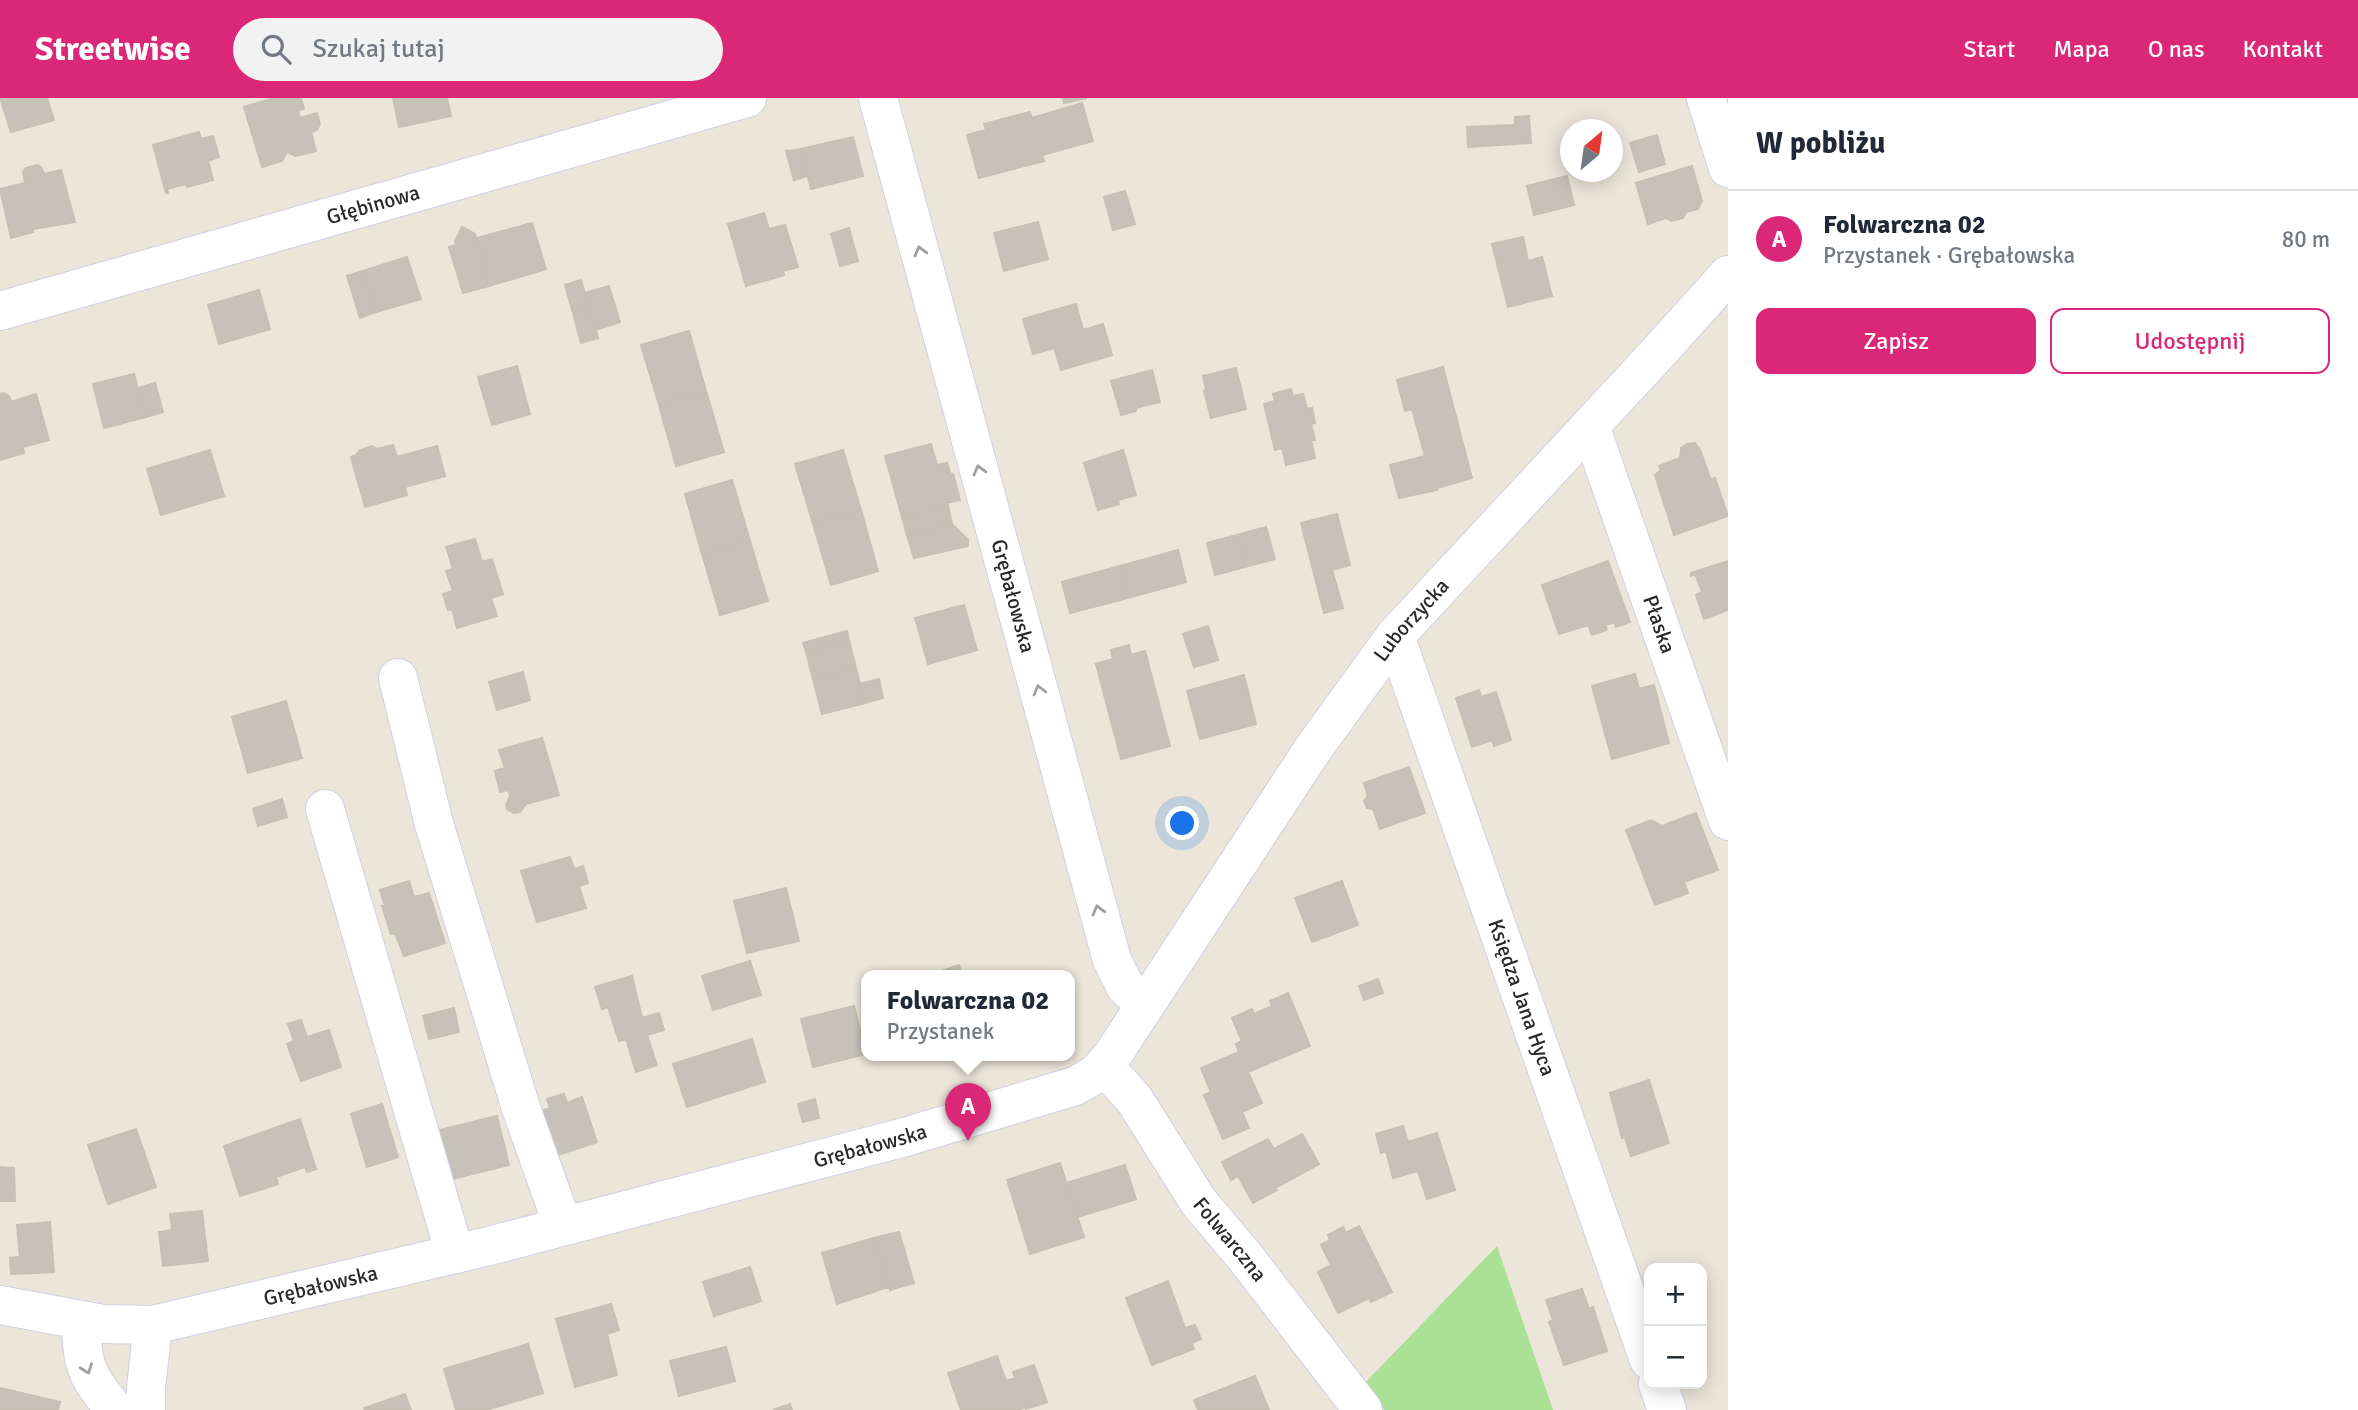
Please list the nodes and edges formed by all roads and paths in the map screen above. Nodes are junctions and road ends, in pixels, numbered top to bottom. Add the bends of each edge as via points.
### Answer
1 (747, 98) edge
2 (878, 98) edge
3 (1706, 98) edge
4 (1728, 168) edge
5 (1728, 275) edge
6 (0, 311) edge
7 (1590, 426) junction
8 (1395, 636) junction
9 (398, 678) dead end
10 (326, 809) dead end
11 (1728, 821) edge
12 (1145, 1005) junction
13 (1104, 1066) junction
14 (563, 1226) junction
15 (455, 1254) junction
16 (0, 1305) edge
17 (81, 1321) junction
18 (153, 1325) junction
19 (1644, 1346) edge
20 (1660, 1389) edge
21 (115, 1410) edge
22 (146, 1410) edge
23 (1363, 1410) edge
24 (1667, 1410) edge

1 - 6 street, Głębinowa
12 -> 2 street, Grębałowska via 1125,986 1112,960
3 - 4 street
5 - 7 street, Luborzycka
7 - 8 street, Luborzycka
7 - 11 street, Płaska
8 - 12 street, Luborzycka via 1313,749
8 - 19 street, Księdza Jana Hyca
9 - 14 street via 438,837 521,1108
10 - 15 street
12 - 13 street, Grębałowska
13 - 14 street, Grębałowska via 1075,1086 966,1119
13 - 23 street, Folwarczna via 1134,1099 1198,1201
14 - 15 street, Grębałowska
15 - 18 street, Grębałowska
16 - 17 street, Grębałowska
17 - 18 street, Grębałowska
17 -> 21 street via 86,1370
18 - 22 street
20 - 24 street

